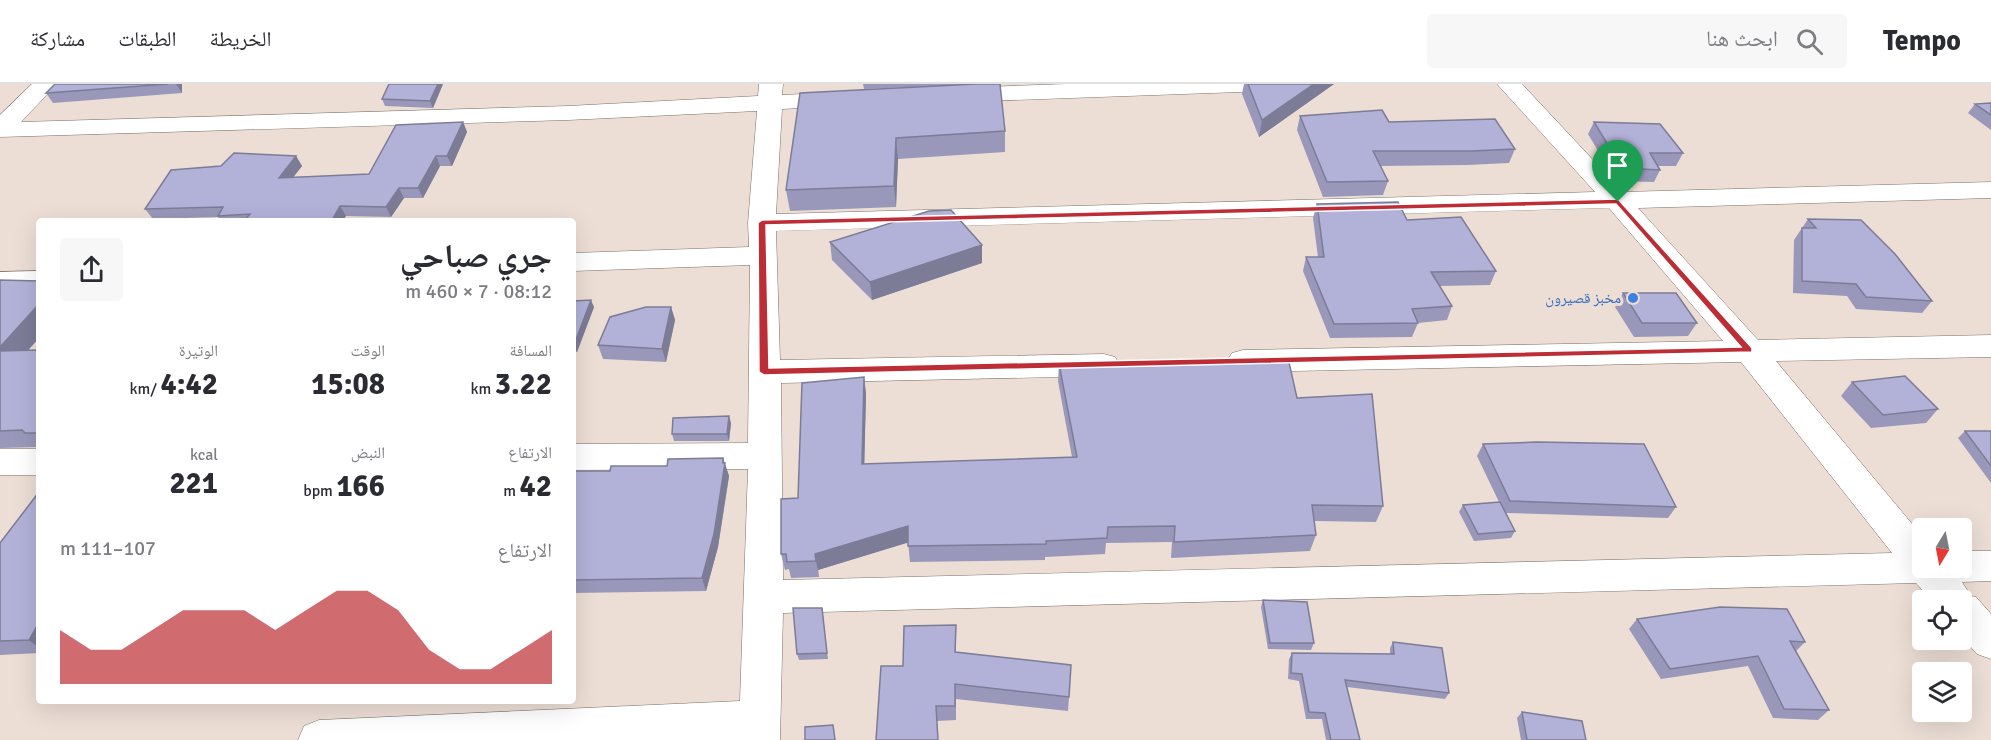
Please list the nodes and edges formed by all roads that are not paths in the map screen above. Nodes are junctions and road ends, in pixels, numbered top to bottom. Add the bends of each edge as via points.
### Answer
1 (45, 84) edge
2 (1268, 84) edge
3 (1509, 84) edge
4 (771, 93) edge
5 (936, 96) edge
6 (865, 99) edge
7 (0, 129) edge
8 (1991, 190) edge
9 (1618, 202) junction
10 (762, 223) junction
11 (764, 256) junction
12 (576, 262) edge
13 (36, 280) edge
14 (0, 282) edge
15 (1991, 346) edge
16 (1749, 350) junction
17 (1213, 362) edge
18 (1132, 364) edge
19 (764, 372) junction
20 (765, 456) junction
21 (576, 457) edge
22 (0, 462) edge
23 (36, 462) edge
24 (1912, 551) edge
25 (1972, 566) edge
26 (1991, 566) edge
27 (1912, 567) edge
28 (1935, 578) edge
29 (1945, 590) edge
30 (764, 597) junction
31 (1972, 620) edge
32 (1991, 642) edge
33 (759, 729) edge
34 (319, 740) edge

1 - 7 street
2 - 5 street
3 - 9 street
4 - 6 street
4 - 7 street via 568,113
4 - 10 street
8 - 9 street
9 - 10 street
9 - 16 street
10 - 11 street
11 - 12 street
11 - 19 street
13 - 14 street
15 - 16 street
16 - 17 street
16 - 24 street
18 - 19 street
19 - 20 street
20 - 21 street
20 - 30 street
22 - 23 street
25 - 26 street
27 - 30 street
28 - 29 street
30 - 33 street
31 - 32 street
33 - 34 street

